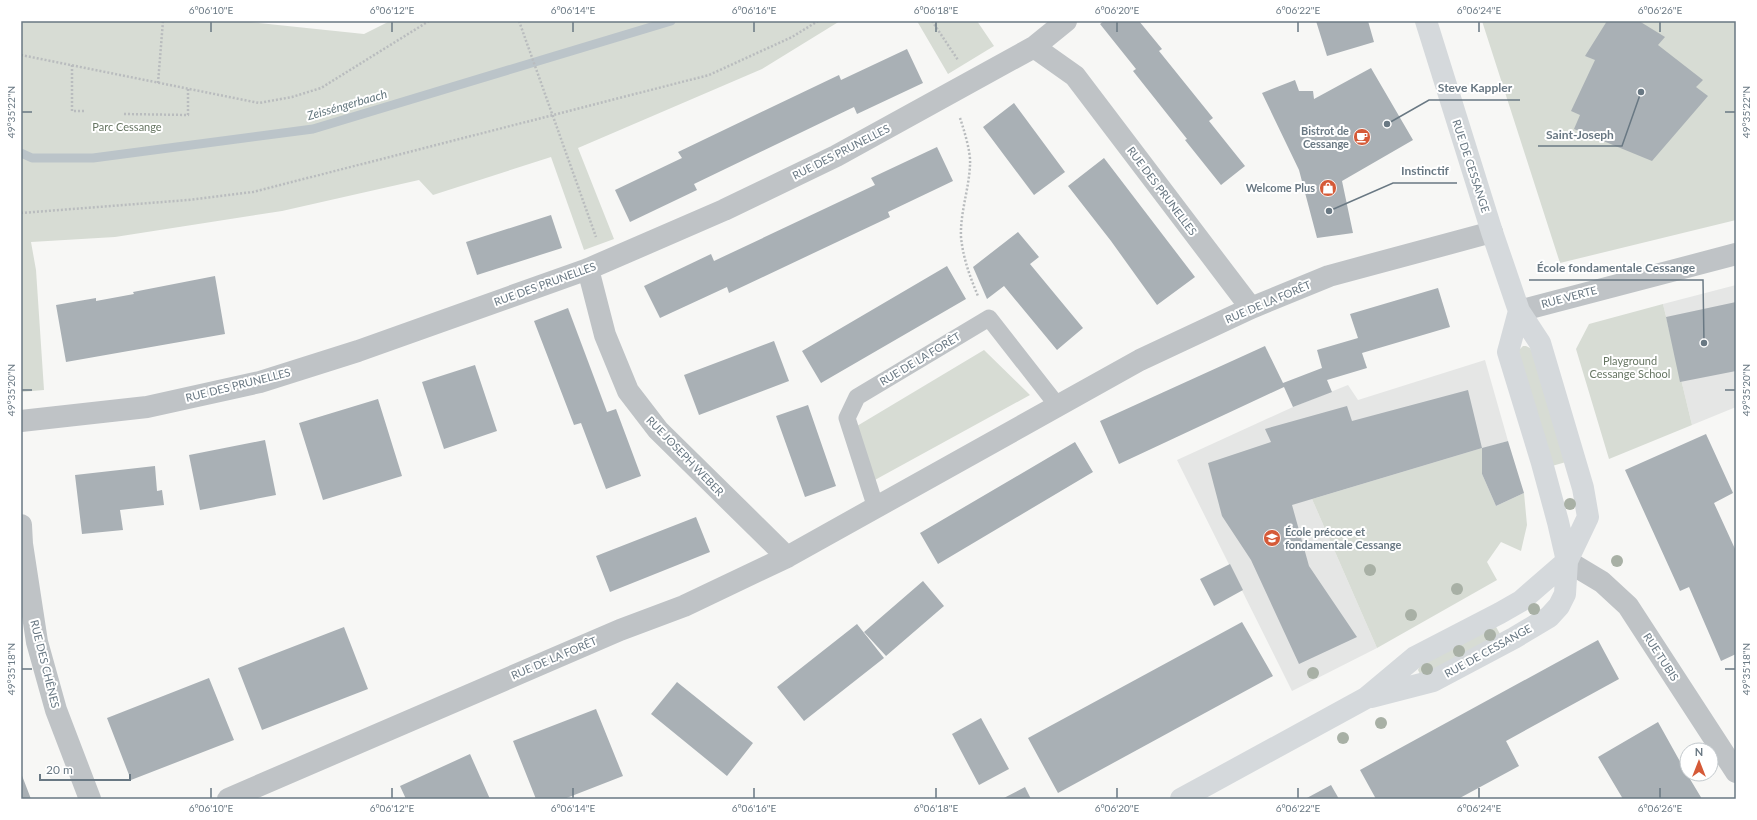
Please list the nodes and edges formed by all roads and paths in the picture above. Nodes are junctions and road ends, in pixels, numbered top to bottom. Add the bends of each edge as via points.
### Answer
1 (163, 21) edge
2 (429, 21) edge
3 (519, 21) edge
4 (818, 21) edge
5 (932, 21) edge
6 (1066, 21) edge
7 (1426, 21) edge
8 (1034, 47) junction
9 (21, 55) edge
10 (960, 62) dead end
11 (72, 65) junction
12 (158, 83) junction
13 (188, 89) junction
14 (84, 112) dead end
15 (124, 114) dead end
16 (553, 116) junction
17 (959, 116) dead end
18 (21, 214) edge
19 (1492, 232) junction
20 (597, 242) dead end
21 (1736, 254) edge
22 (588, 269) junction
23 (1251, 308) junction
24 (1519, 311) junction
25 (989, 318) junction
26 (1057, 405) junction
27 (21, 422) edge
28 (876, 508) junction
29 (21, 525) edge
30 (787, 557) junction
31 (1567, 561) junction
32 (1366, 698) junction
33 (1736, 772) edge
34 (90, 799) edge
35 (228, 799) edge
36 (1181, 799) edge

1 - 12 path
2 - 13 path via 321,88 292,97 259,103
3 - 16 path
4 - 16 path via 792,37 709,75
5 - 10 path
6 - 8 street, RUE DES PRUNELLES
7 - 19 main road, RUE DE CESSANGE
8 - 22 street, RUE DES PRUNELLES via 836,156 724,210
8 - 23 street, RUE DES PRUNELLES via 1075,76
9 - 11 path
11 - 12 path
11 - 14 path via 72,112
12 - 13 path
13 - 15 path via 188,115
16 - 18 path via 253,192
16 - 20 path
17 - 25 path via 970,164 961,237 968,275
19 - 23 street, RUE DE LA FORÊT via 1330,276
19 - 24 main road, RUE DE CESSANGE
21 - 24 street, RUE VERTE
22 - 27 street, RUE DES PRUNELLES via 358,351 260,382 147,407
22 - 30 street, RUE JOSEPH WEBER via 605,335 628,391 658,430
23 - 26 street, RUE DE LA FORÊT via 1140,360
24 - 31 main road, RUE DE CESSANGE via 1508,352 1542,463
24 - 31 main road, RUE DE CESSANGE via 1540,343 1583,488 1588,517
25 - 26 lane
25 - 28 lane, RUE DE LA FORÊT via 857,397 846,418
26 - 28 street, RUE DE LA FORÊT
28 - 30 street, RUE DE LA FORÊT
29 - 34 street, RUE DES CHÊNES via 38,642 56,710
30 - 35 street, RUE DE LA FORÊT via 684,606 620,630
31 - 32 main road, RUE DE CESSANGE via 1521,600 1415,657
31 - 32 main road, RUE DE CESSANGE via 1565,594 1549,617 1432,681
31 - 33 street, RUE TUBIS via 1602,582 1628,606
32 - 36 main road, RUE DE CESSANGE

